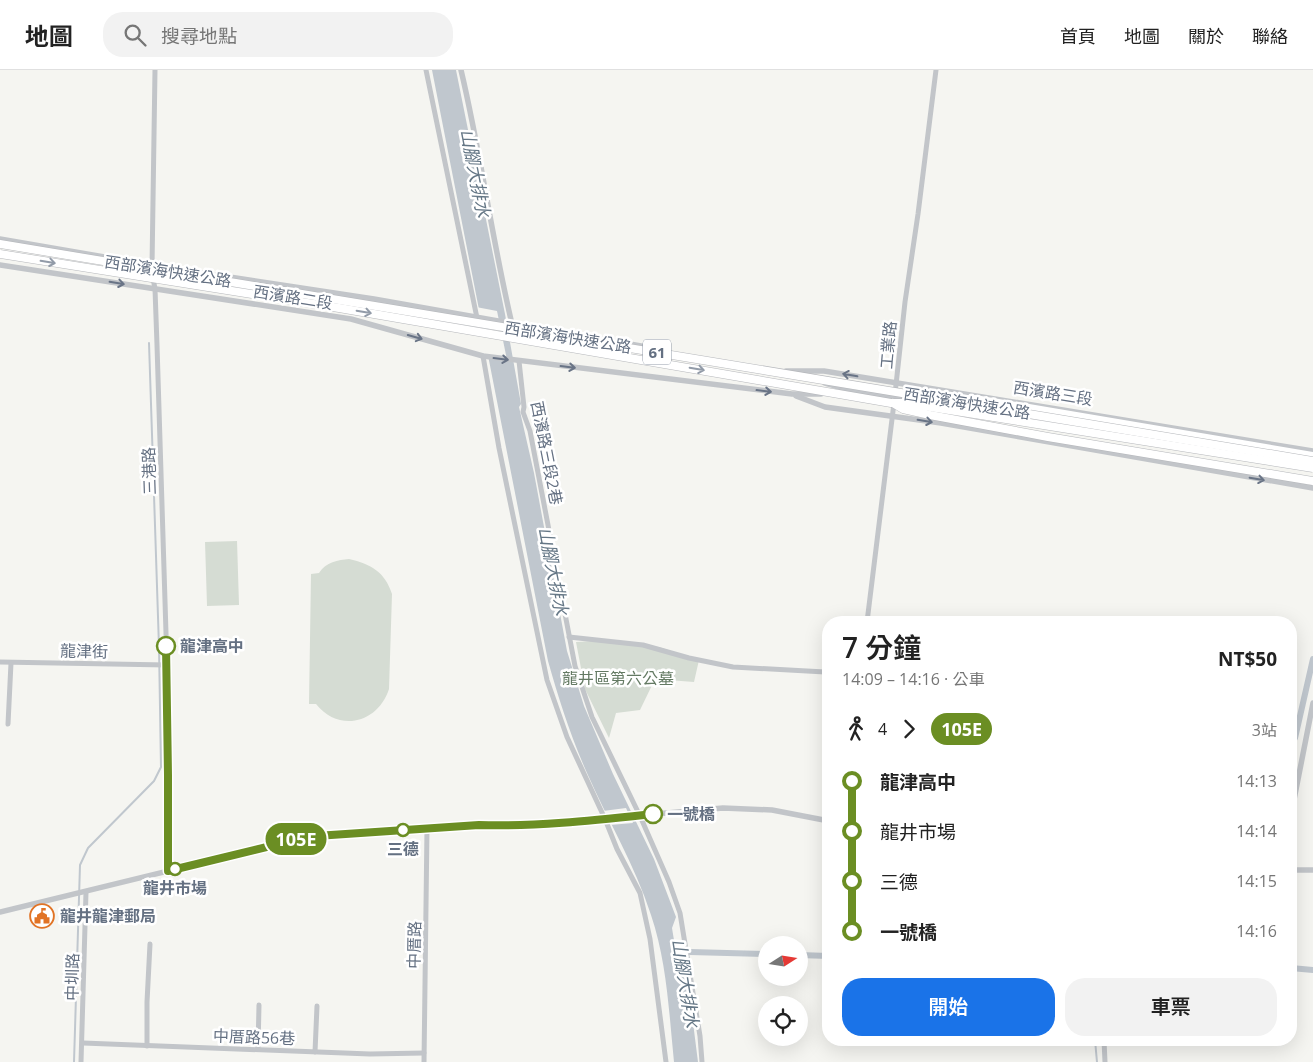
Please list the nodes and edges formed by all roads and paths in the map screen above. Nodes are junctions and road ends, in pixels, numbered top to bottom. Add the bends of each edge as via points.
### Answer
1 (155, 70) edge
2 (426, 70) edge
3 (461, 70) edge
4 (936, 70) edge
5 (0, 239) edge
6 (0, 244) edge
7 (0, 254) edge
8 (0, 264) edge
9 (151, 265) junction
10 (155, 289) junction
11 (477, 318) junction
12 (512, 324) junction
13 (483, 356) junction
14 (519, 361) junction
15 (788, 371) junction
16 (897, 383) junction
17 (860, 393) junction
18 (792, 394) junction
19 (893, 400) junction
20 (945, 400) junction
21 (893, 416) junction
22 (1313, 451) edge
23 (1313, 456) edge
24 (1313, 466) edge
25 (1313, 481) edge
26 (1313, 488) edge
27 (868, 616) edge
28 (569, 637) junction
29 (0, 662) edge
30 (11, 663) junction
31 (167, 665) junction
32 (822, 672) edge
33 (1313, 703) edge
34 (8, 724) dead end
35 (1297, 784) edge
36 (640, 816) junction
37 (605, 819) junction
38 (822, 820) edge
39 (427, 828) junction
40 (1297, 870) edge
41 (1313, 870) edge
42 (168, 871) junction
43 (86, 892) junction
44 (0, 912) edge
45 (150, 944) dead end
46 (259, 1005) dead end
47 (317, 1006) dead end
48 (82, 1043) junction
49 (147, 1046) junction
50 (1104, 1046) edge
51 (258, 1049) junction
52 (316, 1052) junction
53 (424, 1053) junction
54 (81, 1062) edge
55 (424, 1062) edge
56 (666, 1062) edge
57 (702, 1062) edge
58 (1105, 1062) edge

1 - 9 street, 三港路
2 - 11 street
3 - 12 street
4 - 16 street, 工業路
5 - 9 street, 西濱路二段
6 - 20 highway, 西部濱海快速公路 / 61, bridge
7 -> 19 highway, 西部濱海快速公路 / 61, bridge
8 -> 10 street, 西濱路二段
9 - 10 street, 三港路
9 - 11 street, 西濱路二段
10 -> 13 street, 西濱路二段 via 351,319
10 - 31 street, 三港路
11 - 12 street, 西濱路三段
12 - 15 street, 西濱路三段
13 -> 14 street, 西濱路二段
13 - 37 street via 547,680 567,737
14 -> 18 street, 西濱路三段
14 - 28 street, 西濱路三段2巷 via 523,412 530,431
16 -> 15 street, 西濱路三段 via 824,371
15 - 17 street, 西濱路三段
16 - 19 street, 工業路
16 - 22 street, 西濱路三段
17 - 18 street, 西濱路三段
17 - 19 street, 西濱路三段
18 - 21 street, 西濱路三段 via 825,407
19 - 21 street, 工業路
19 - 24 highway, 西部濱海快速公路 / 61, bridge
19 - 24 street, 西濱路三段 via 905,398 1287,465
19 - 25 highway, bridge via 903,409
20 - 23 highway, bridge via 976,399
20 - 24 highway, 西部濱海快速公路 / 61, bridge
21 -> 26 street, 西濱路三段
21 - 27 street, 工業路
28 - 32 street via 643,645 733,667
28 - 36 street, 西濱路三段2巷 via 592,717
29 - 30 street, 龍津街
30 - 31 street, 龍津街
30 - 34 street
31 - 42 street, 三港路
33 - 35 street
36 - 37 street
36 - 38 street via 723,808 772,810
36 - 57 street, 西濱路三段2巷 via 680,913
37 - 39 street
37 - 56 street via 640,892 656,976
39 - 42 street via 304,838
39 - 53 street, 中厝路
40 - 41 street
42 - 43 street
43 - 44 street
43 - 48 street, 中圳路
45 - 49 street
46 - 51 street
47 - 52 street
48 - 49 street, 中厝路56巷
48 - 54 street, 中圳路
49 - 51 street, 中厝路56巷
50 - 58 street
51 - 52 street, 中厝路56巷
52 - 53 street, 中厝路56巷
53 - 55 street, 中厝路

